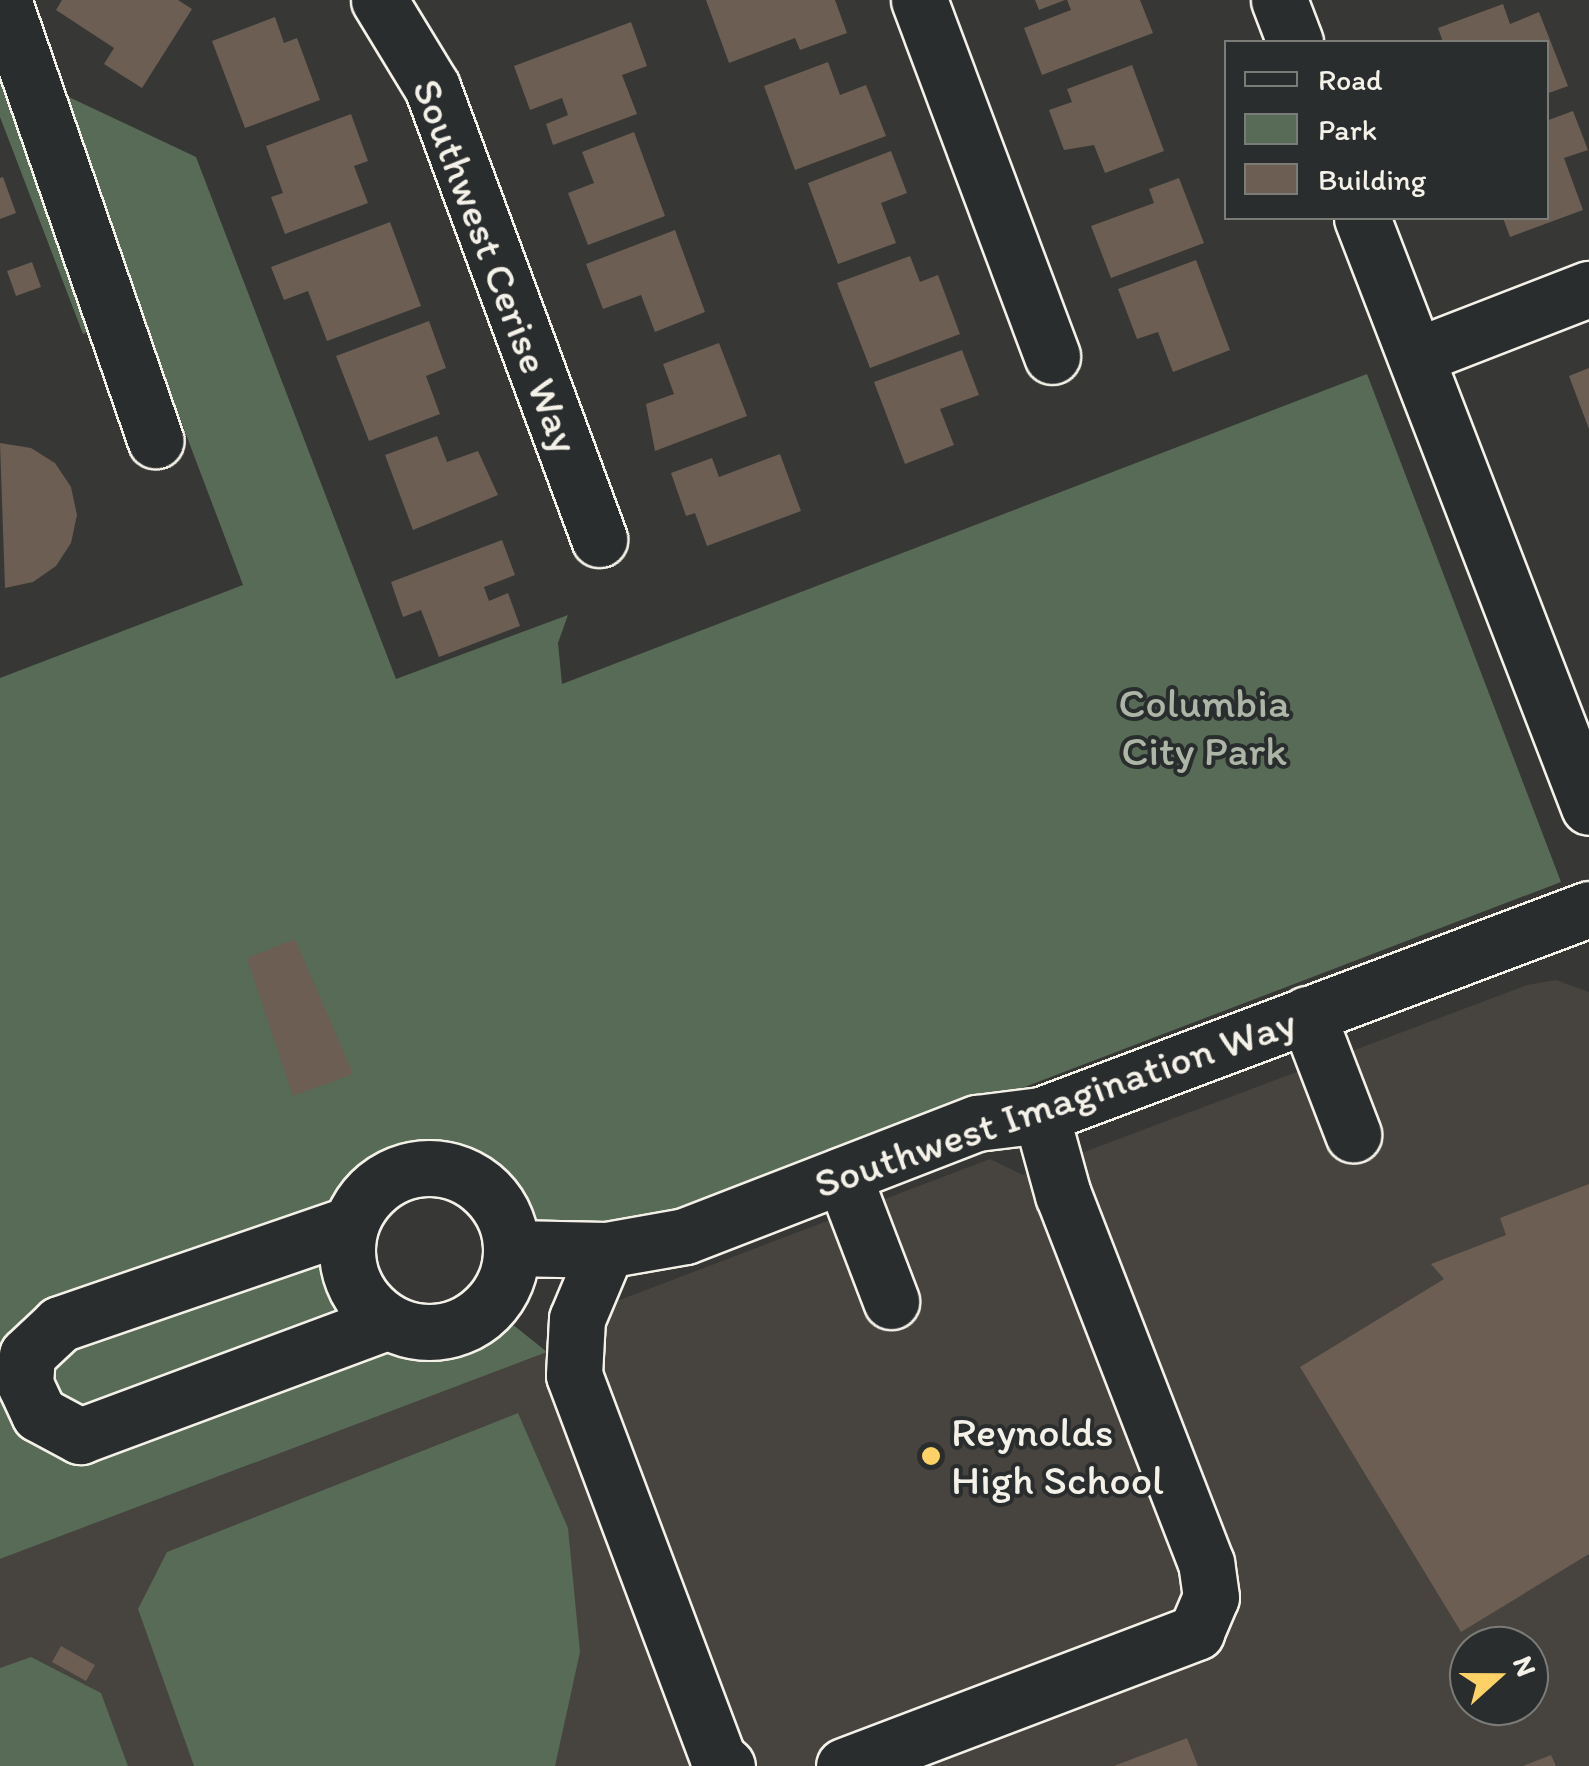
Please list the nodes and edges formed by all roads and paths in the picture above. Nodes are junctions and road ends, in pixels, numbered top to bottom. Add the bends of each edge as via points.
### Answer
1 (3, 0) edge
2 (378, 0) edge
3 (919, 0) edge
4 (1278, 0) edge
5 (1294, 40) edge
6 (1363, 220) edge
7 (1589, 289) edge
8 (1052, 356) dead end
9 (1416, 356) junction
10 (155, 440) dead end
11 (600, 540) dead end
12 (1589, 807) edge
13 (1589, 909) edge
14 (1307, 1014) junction
15 (1041, 1114) junction
16 (1353, 1134) dead end
17 (843, 1175) junction
18 (350, 1224) junction
19 (512, 1248) junction
20 (606, 1250) junction
21 (891, 1302) dead end
22 (388, 1322) junction
23 (728, 1766) edge
24 (844, 1766) edge

1 - 10 street
2 - 11 street, Southwest Cerise Way via 432,87
3 - 8 street
4 - 5 street
6 - 9 street
7 - 9 street
9 - 12 street
13 - 14 street, Southwest Imagination Way
14 - 15 street, Southwest Imagination Way
14 - 16 street
15 - 17 street, Southwest Imagination Way via 977,1123
15 - 24 street via 1062,1195 1206,1564 1211,1597 1196,1632
17 - 20 street, Southwest Imagination Way via 685,1236
17 - 21 street
18 - 19 street via 366,1197 390,1177 419,1168 450,1170 494,1199
18 - 22 street via 351,1280
18 - 22 street via 60,1324 26,1355 25,1384 38,1414 80,1436
19 - 20 street, Southwest Imagination Way
19 - 22 street via 499,1296 460,1328 411,1332
20 - 23 street via 577,1319 574,1375 718,1758

